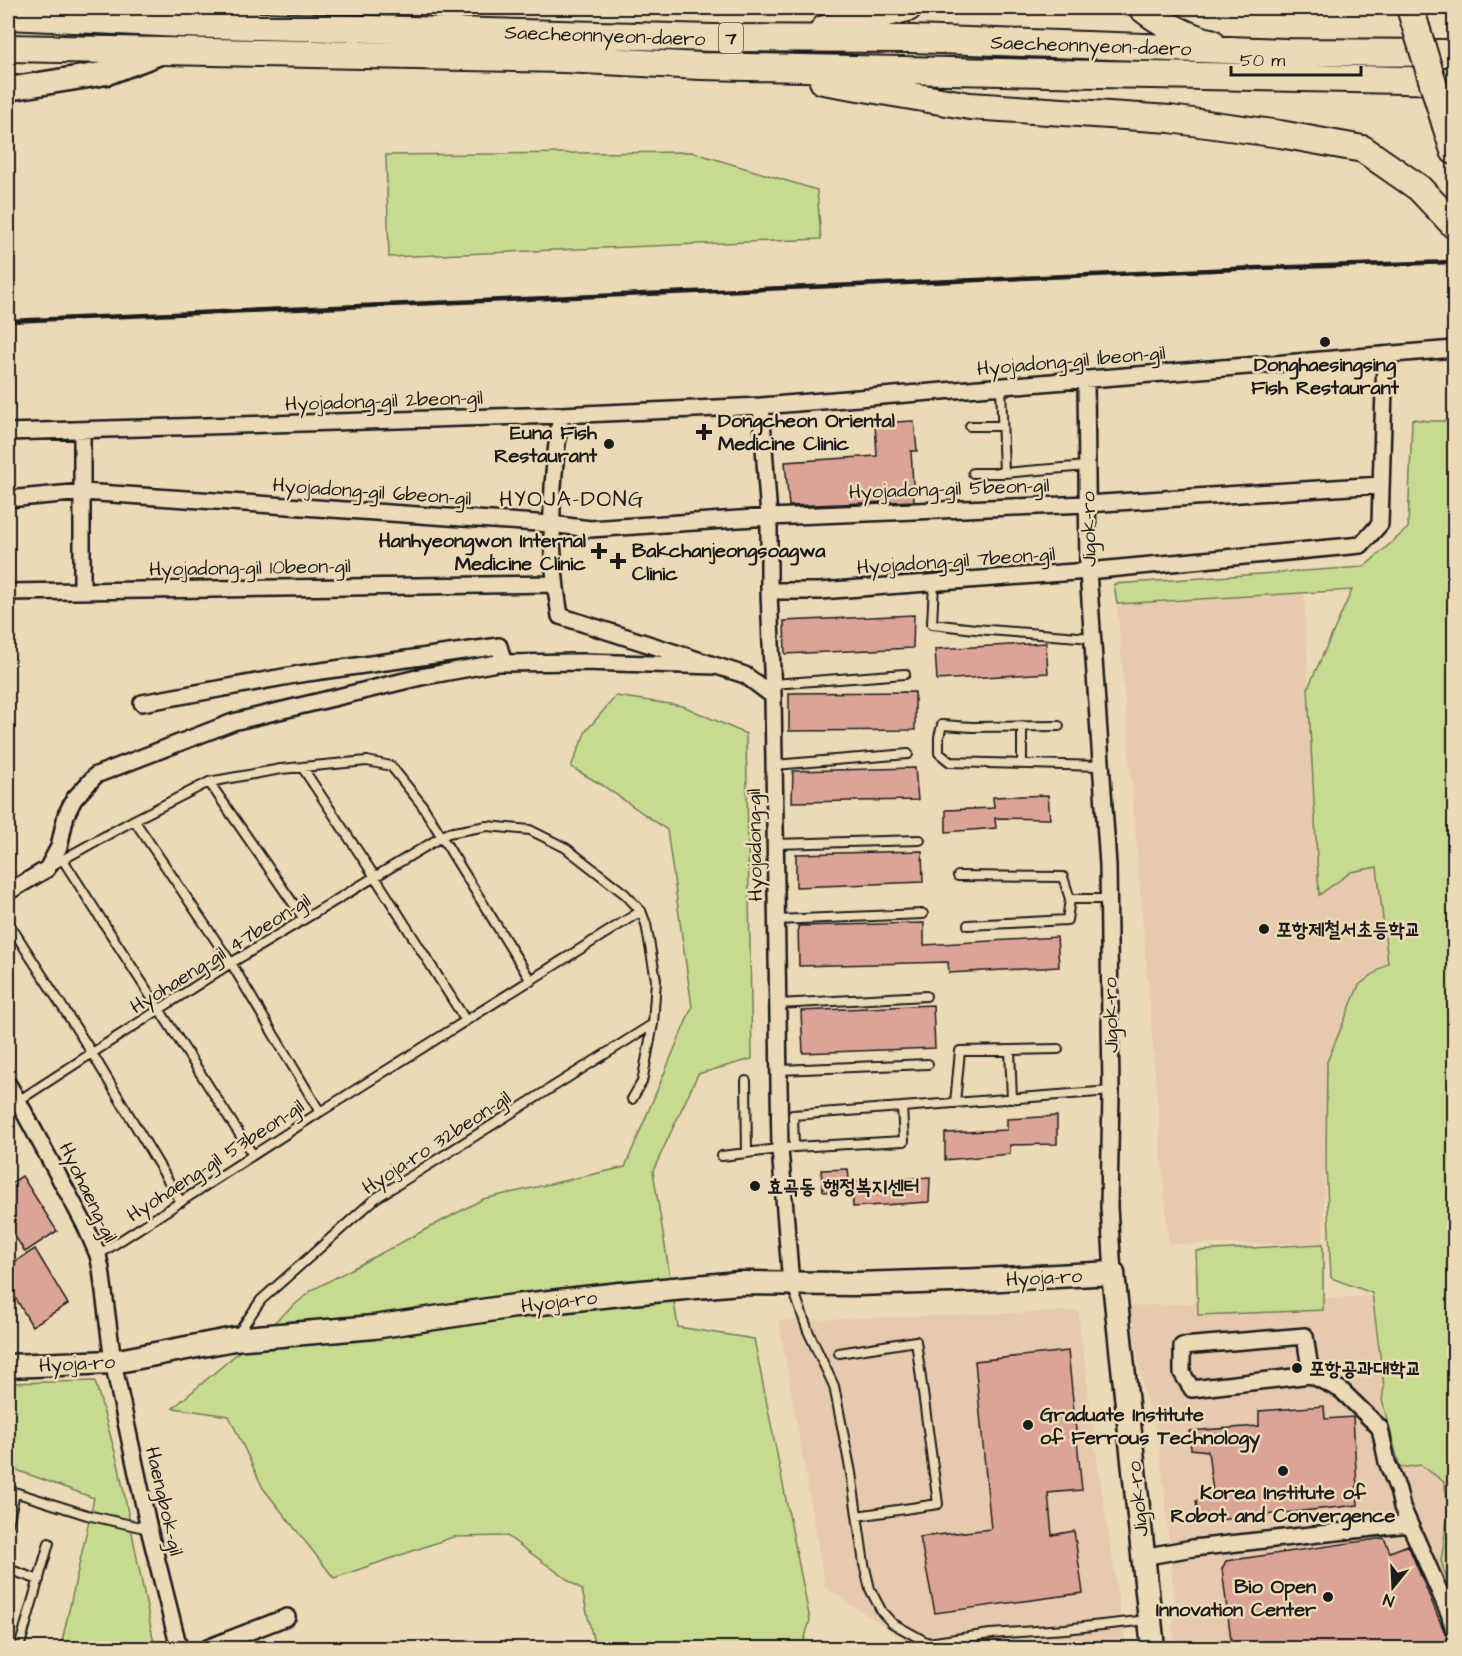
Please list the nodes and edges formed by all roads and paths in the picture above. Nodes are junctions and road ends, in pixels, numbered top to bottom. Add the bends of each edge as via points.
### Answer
1 (908, 8) edge
2 (1142, 8) edge
3 (8, 16) edge
4 (1413, 17) edge
5 (714, 38) junction
6 (8, 48) edge
7 (160, 52) junction
8 (1286, 52) junction
9 (1455, 53) edge
10 (730, 66) junction
11 (1455, 81) edge
12 (8, 89) edge
13 (1455, 151) edge
14 (1455, 225) edge
15 (1455, 349) edge
16 (1384, 355) junction
17 (1086, 379) junction
18 (1001, 386) junction
19 (761, 406) junction
20 (561, 415) junction
21 (970, 426) dead end
22 (1002, 426) junction
23 (82, 430) junction
24 (8, 432) edge
25 (1087, 466) junction
26 (973, 473) dead end
27 (1004, 473) junction
28 (1381, 485) junction
29 (83, 492) junction
30 (8, 500) edge
31 (1087, 504) junction
32 (769, 517) junction
33 (551, 524) junction
34 (1088, 571) junction
35 (934, 583) junction
36 (555, 584) junction
37 (82, 590) junction
38 (769, 591) junction
39 (8, 592) edge
40 (1092, 638) junction
41 (504, 663) junction
42 (717, 666) junction
43 (904, 675) dead end
44 (773, 690) junction
45 (142, 704) dead end
46 (1059, 726) dead end
47 (1022, 727) junction
48 (908, 754) dead end
49 (1022, 764) junction
50 (774, 765) junction
51 (1101, 766) junction
52 (302, 767) junction
53 (209, 782) junction
54 (134, 820) junction
55 (441, 837) junction
56 (920, 840) dead end
57 (776, 844) junction
58 (63, 860) junction
59 (47, 869) junction
60 (958, 876) dead end
61 (375, 877) junction
62 (8, 892) edge
63 (1070, 899) junction
64 (1108, 899) junction
65 (641, 911) junction
66 (923, 914) dead end
67 (304, 919) junction
68 (776, 920) junction
69 (8, 922) edge
70 (968, 925) dead end
71 (231, 963) junction
72 (531, 981) junction
73 (926, 996) dead end
74 (778, 1004) junction
75 (160, 1009) junction
76 (466, 1021) junction
77 (653, 1024) junction
78 (1058, 1049) dead end
79 (1010, 1050) junction
80 (92, 1053) junction
81 (928, 1064) dead end
82 (779, 1070) junction
83 (746, 1081) dead end
84 (8, 1084) edge
85 (1111, 1091) junction
86 (632, 1099) dead end
87 (1012, 1099) junction
88 (18, 1101) junction
89 (955, 1103) junction
90 (902, 1107) junction
91 (320, 1112) junction
92 (787, 1148) junction
93 (747, 1153) junction
94 (253, 1155) junction
95 (722, 1156) dead end
96 (181, 1202) junction
97 (98, 1255) junction
98 (1113, 1273) junction
99 (791, 1284) junction
100 (234, 1339) junction
101 (839, 1353) dead end
102 (113, 1362) junction
103 (8, 1366) edge
104 (1311, 1375) junction
105 (11, 1491) edge
106 (857, 1516) junction
107 (8, 1524) edge
108 (1409, 1524) junction
109 (149, 1529) junction
110 (49, 1543) dead end
111 (1142, 1557) junction
112 (8, 1569) edge
113 (39, 1580) junction
114 (287, 1617) dead end
115 (1149, 1619) junction
116 (1455, 1630) edge
117 (968, 1638) junction
118 (927, 1646) edge
119 (19, 1648) edge
120 (179, 1648) edge
121 (207, 1648) edge
122 (969, 1648) edge
123 (1153, 1648) edge

1 - 5 main road via 830,28
2 - 8 main road via 1200,40
3 - 5 main road, Saecheonnyeon-daero / 7
4 - 13 main road, bridge
5 - 8 main road, Saecheonnyeon-daero / 7 via 912,39
6 - 7 main road, Saecheonnyeon-daero / 7
7 - 10 main road, Saecheonnyeon-daero / 7
7 - 12 street via 107,73
8 - 9 main road, Saecheonnyeon-daero / 7
10 - 11 main road, Saecheonnyeon-daero / 7
10 - 14 main road via 970,106 1170,119 1363,149 1419,188
15 - 16 street, Hyojadong-gil 1beon-gil
16 - 17 street, Hyojadong-gil 1beon-gil
16 - 28 street
17 - 18 street, Hyojadong-gil 1beon-gil
17 - 25 street, Jigok-ro
18 - 19 street, Hyojadong-gil 1beon-gil
18 - 22 lane
19 - 20 street, Hyojadong-gil 2beon-gil
19 - 32 street, Hyojadong-gil
20 - 23 street, Hyojadong-gil 2beon-gil
20 - 33 street
21 - 22 lane
22 - 27 lane
23 - 24 street, Hyojadong-gil 2beon-gil
23 - 29 street
25 - 27 lane
25 - 31 street, Jigok-ro
26 - 27 lane
28 - 31 street, Hyojadong-gil 5beon-gil
28 - 34 street, Hyojadong-gil 7beon-gil via 1380,524 1361,545
29 - 30 street, Hyojadong-gil 6beon-gil
29 - 33 street, Hyojadong-gil 6beon-gil
29 - 37 street
31 - 32 street, Hyojadong-gil 5beon-gil
31 - 34 street, Jigok-ro
32 - 33 street, Hyojadong-gil 6beon-gil via 590,529
32 - 38 street, Hyojadong-gil
33 - 36 street
34 - 35 street, Hyojadong-gil 7beon-gil
34 - 40 street, Jigok-ro
35 - 38 street, Hyojadong-gil 7beon-gil
35 - 40 lane via 932,624
36 - 37 street, Hyojadong-gil 10beon-gil
36 - 42 street via 560,616
37 - 39 street, Hyojadong-gil 10beon-gil
38 - 44 street, Hyojadong-gil
40 - 51 street, Jigok-ro
41 - 42 street
41 - 45 street via 500,646 300,674
41 - 59 street via 421,676 233,722 96,775 74,799 59,847
42 - 44 street
43 - 44 lane
44 - 50 street, Hyojadong-gil
46 - 47 lane
47 - 49 lane
47 - 49 lane via 942,725 939,753 950,762
48 - 50 lane
49 - 51 lane
50 - 57 street, Hyojadong-gil
51 - 64 street, Jigok-ro
52 - 53 lane
52 - 55 lane via 367,761 391,766
52 - 61 lane
53 - 54 lane
53 - 67 lane
54 - 58 lane
54 - 71 lane
55 - 61 lane, Hyohaeng-gil 47beon-gil
55 - 65 lane via 487,826 530,830 566,848
55 - 72 lane
56 - 57 lane
57 - 68 street, Hyojadong-gil
58 - 59 lane
58 - 75 lane
59 - 62 street
60 - 63 lane via 1063,877
61 - 67 lane, Hyohaeng-gil 47beon-gil
61 - 76 lane
63 - 64 lane
63 - 70 lane via 1067,920
64 - 85 street, Jigok-ro
65 - 72 lane, Hyohaeng-gil 53beon-gil
65 - 77 lane via 656,980
66 - 68 lane
67 - 71 lane, Hyohaeng-gil 47beon-gil
68 - 74 street, Hyojadong-gil
69 - 80 lane
71 - 75 lane, Hyohaeng-gil 47beon-gil
71 - 91 lane
72 - 76 lane, Hyohaeng-gil 53beon-gil
73 - 74 lane
74 - 82 street, Hyojadong-gil
75 - 80 lane, Hyohaeng-gil 47beon-gil
75 - 94 lane
76 - 91 lane, Hyohaeng-gil 53beon-gil
77 - 86 lane via 642,1082
77 - 100 lane, Hyoja-ro 32beon-gil via 376,1198 261,1300
78 - 79 lane
79 - 87 lane
79 - 89 lane via 960,1052
80 - 88 lane, Hyohaeng-gil 47beon-gil
80 - 96 lane
81 - 82 lane
82 - 92 street, Hyojadong-gil
83 - 93 lane
84 - 88 street, Hyohaeng-gil
85 - 87 lane
85 - 98 street, Jigok-ro via 1109,1207
87 - 89 lane
88 - 97 street, Hyohaeng-gil
89 - 90 lane
90 - 92 lane via 793,1116
90 - 92 lane via 904,1141
91 - 94 lane, Hyohaeng-gil 53beon-gil
92 - 93 lane
92 - 99 street, Hyojadong-gil
93 - 95 lane
94 - 96 lane, Hyohaeng-gil 53beon-gil
96 - 97 lane, Hyohaeng-gil 53beon-gil
97 - 102 street, Hyohaeng-gil
98 - 99 street, Hyoja-ro
98 - 111 street, Jigok-ro
99 - 100 street, Hyoja-ro via 739,1283 620,1294 374,1327
99 - 106 lane via 834,1386
100 - 102 street, Hyoja-ro
101 - 106 lane via 916,1341 938,1504
102 - 103 street, Hyoja-ro
102 - 109 street, Haengbok-gil
104 - 104 street via 1305,1336 1182,1346 1182,1372 1192,1389
104 - 108 street via 1341,1390 1380,1428 1387,1462
105 - 107 lane
105 - 109 lane
106 - 118 lane via 870,1588 882,1612
108 - 111 street
108 - 116 street
109 - 120 street, Haengbok-gil
110 - 113 lane
111 - 115 street, Jigok-ro
112 - 113 lane
113 - 119 lane
114 - 121 street
115 - 117 lane
115 - 123 street, Jigok-ro
117 - 118 lane
117 - 122 lane

